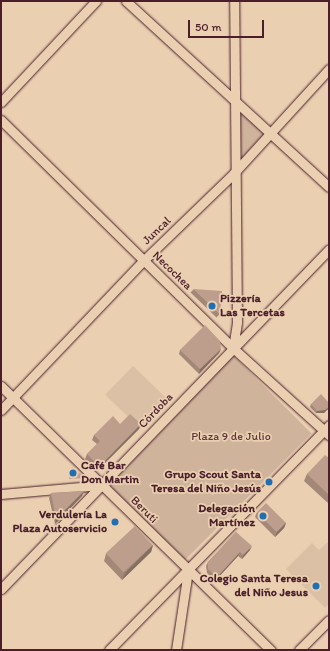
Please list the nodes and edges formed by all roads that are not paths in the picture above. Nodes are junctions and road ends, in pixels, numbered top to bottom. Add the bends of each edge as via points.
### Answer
1 (96, 1) edge
2 (126, 1) edge
3 (234, 1) edge
4 (329, 69) edge
5 (234, 101) junction
6 (1, 102) edge
7 (1, 120) edge
8 (271, 133) junction
9 (234, 173) junction
10 (329, 187) edge
11 (329, 249) edge
12 (144, 260) junction
13 (233, 348) junction
14 (1, 386) edge
15 (13, 398) junction
16 (1, 410) edge
17 (328, 430) edge
18 (101, 485) junction
19 (1, 494) edge
20 (188, 571) junction
21 (1, 589) edge
22 (329, 620) edge
23 (109, 650) edge
24 (176, 650) edge
25 (270, 650) edge
26 (299, 650) edge

1 - 6 street
2 - 5 street
3 - 5 street
4 - 8 street, Juncal
5 - 8 street
5 - 9 street
7 - 12 street, Necochea
8 - 9 street, Juncal
8 - 10 street
9 - 12 street, Juncal
9 - 13 street via 236,322
11 - 13 street, Córdoba
12 - 13 street, Necochea
12 - 15 street, Juncal
13 - 17 street, Necochea
13 - 18 street, Córdoba
14 - 15 street, Beruti
15 - 16 street, Juncal
15 - 18 street, Beruti
17 - 20 street
18 - 19 street
18 - 20 street, Beruti
18 - 21 street, Córdoba
20 - 23 street
20 - 24 street
20 - 25 street, Beruti
22 - 26 street

